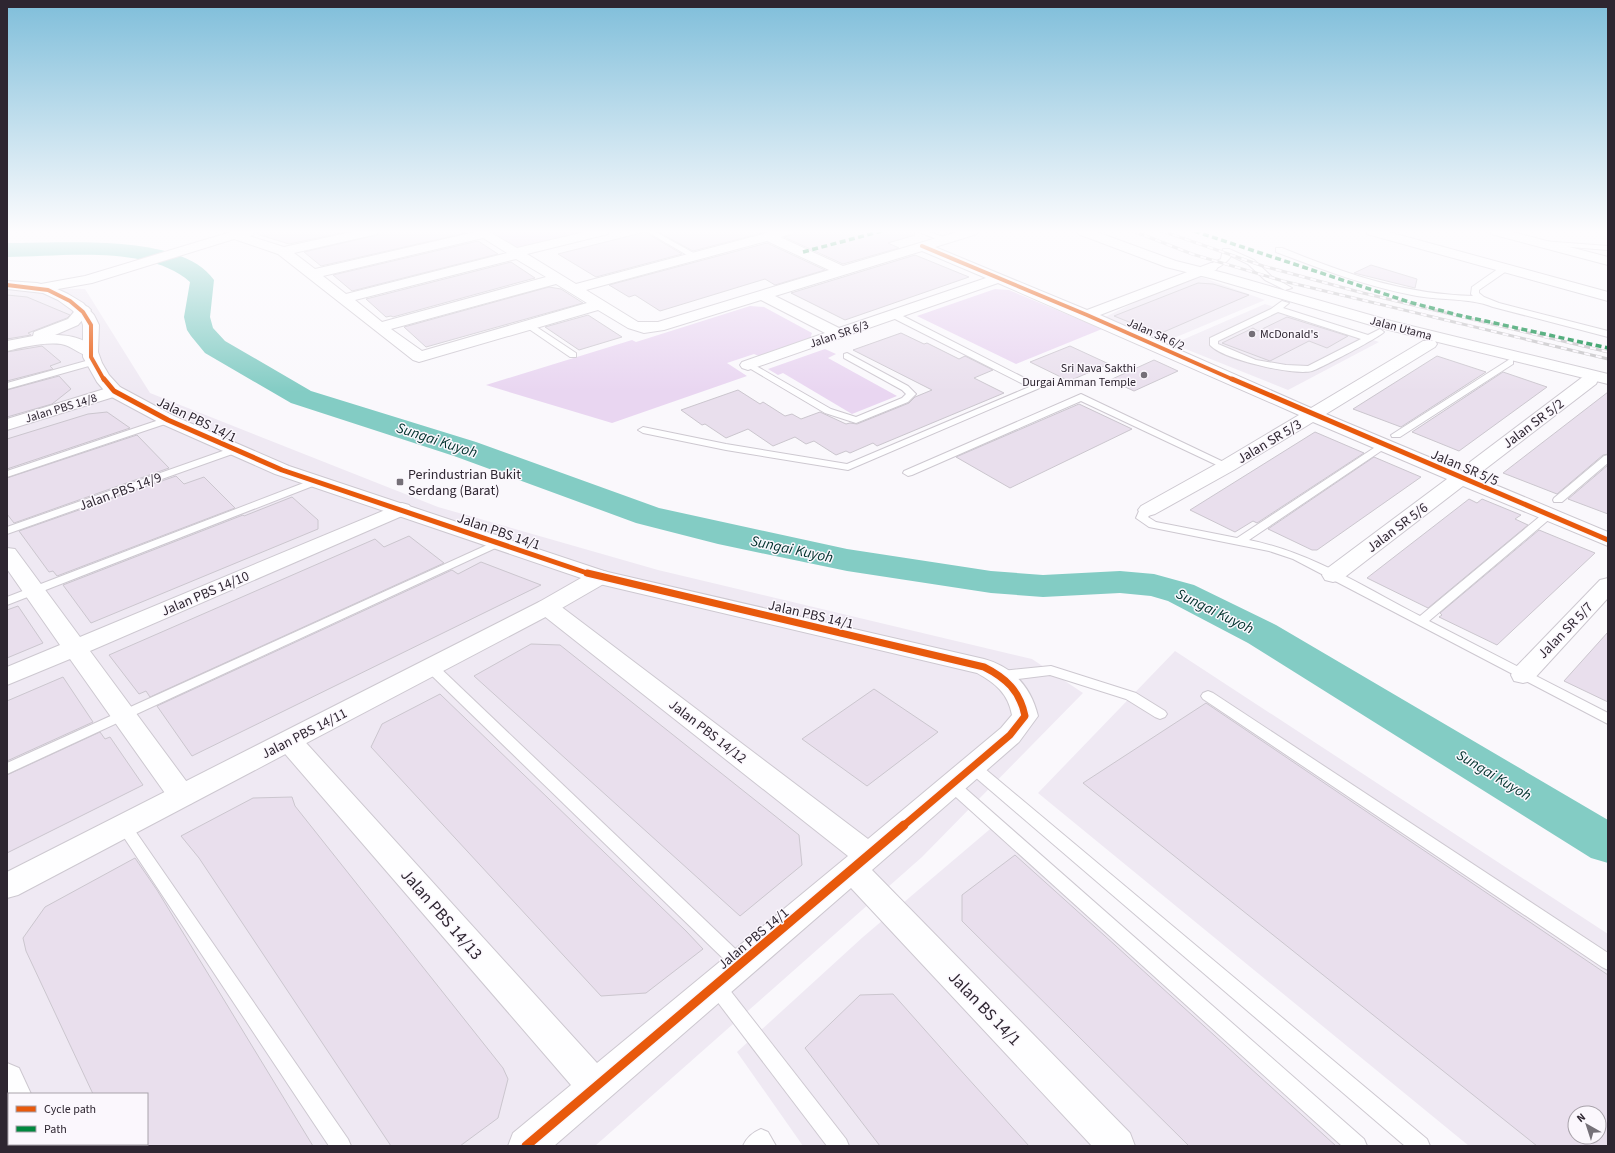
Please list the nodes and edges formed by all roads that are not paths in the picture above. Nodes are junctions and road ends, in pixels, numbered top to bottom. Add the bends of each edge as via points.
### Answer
1 (7, 285) edge
2 (58, 285) edge
3 (89, 285) edge
4 (325, 285) edge
5 (398, 285) edge
6 (535, 285) edge
7 (566, 285) edge
8 (590, 285) edge
9 (796, 285) edge
10 (980, 285) edge
11 (1015, 285) edge
12 (1166, 285) edge
13 (1236, 285) edge
14 (1250, 285) edge
15 (1273, 285) edge
16 (1282, 285) edge
17 (1378, 285) edge
18 (1481, 285) edge
19 (1567, 285) edge
20 (41, 288) junction
21 (1288, 288) junction
22 (574, 289) junction
23 (762, 295) junction
24 (1608, 296) edge
25 (343, 299) junction
26 (1482, 299) junction
27 (598, 305) junction
28 (77, 306) junction
29 (1281, 306) junction
30 (894, 315) junction
31 (1087, 315) junction
32 (529, 325) junction
33 (379, 327) junction
34 (838, 334) junction
35 (1608, 334) edge
36 (1374, 335) junction
37 (1429, 344) junction
38 (7, 345) edge
39 (573, 355) dead end
40 (847, 356) dead end
41 (92, 357) junction
42 (1510, 362) junction
43 (748, 365) joint
44 (1608, 370) edge
45 (1608, 379) edge
46 (1590, 380) junction
47 (1608, 385) edge
48 (7, 386) edge
49 (114, 391) junction
50 (1313, 415) junction
51 (168, 420) junction
52 (7, 425) edge
53 (643, 430) dead end
54 (1390, 440) junction
55 (234, 450) junction
56 (1608, 458) edge
57 (1227, 466) junction
58 (1477, 466) dead end
59 (7, 474) edge
60 (908, 474) dead end
61 (1461, 478) junction
62 (314, 482) junction
63 (1553, 507) junction
64 (402, 509) junction
65 (1148, 510) joint
66 (7, 531) edge
67 (1608, 540) edge
68 (1238, 542) junction
69 (498, 544) junction
70 (7, 554) edge
71 (1333, 575) junction
72 (599, 577) junction
73 (1608, 585) edge
74 (33, 590) junction
75 (7, 601) edge
76 (547, 607) junction
77 (1421, 621) junction
78 (75, 648) junction
79 (431, 667) junction
80 (1523, 675) junction
81 (1002, 676) junction
82 (7, 677) edge
83 (1208, 696) dead end
84 (1160, 714) dead end
85 (124, 716) junction
86 (1608, 719) edge
87 (289, 741) junction
88 (974, 767) junction
89 (7, 769) edge
90 (952, 785) junction
91 (182, 796) junction
92 (124, 826) junction
93 (861, 863) junction
94 (7, 886) edge
95 (1608, 962) edge
96 (740, 964) junction
97 (715, 985) junction
98 (7, 1080) edge
99 (596, 1088) junction
100 (13, 1093) edge
101 (341, 1146) edge
102 (526, 1146) edge
103 (753, 1146) edge
104 (766, 1146) edge
105 (839, 1146) edge
106 (1117, 1146) edge
107 (1357, 1146) edge
108 (1420, 1146) edge

1 - 20 main road
2 - 20 main road
3 - 28 main road
4 - 25 main road
5 - 25 main road
6 - 33 main road
7 - 22 main road
8 - 22 main road
9 - 23 main road
10 - 30 main road, Jalan SR 6/3
11 - 31 main road, Jalan SR 6/2
12 - 31 main road
13 - 29 main road
14 - 45 main road, Jalan Utama via 1439,339
15 - 21 main road, Jalan Utama
16 - 21 lane
17 - 26 lane via 1435,297
18 - 26 lane via 1475,289 1475,294
19 - 24 main road
20 - 28 main road
21 - 44 main road, Jalan Utama
22 - 27 main road
23 - 27 main road via 659,327 644,328 633,325
23 - 34 main road
25 - 33 main road
26 - 35 lane via 1518,312
27 - 32 main road
28 - 38 main road via 73,322
28 - 41 main road via 91,323
29 - 36 main road
29 - 36 lane via 1213,340 1214,345 1254,362 1286,368 1310,368
30 - 34 main road, Jalan SR 6/3
30 - 53 lane via 1037,387 848,467 741,450
31 - 50 main road, Jalan SR 6/2
32 - 33 main road via 419,357
32 - 39 lane
34 - 43 main road, Jalan SR 6/3
36 - 37 main road
37 - 42 main road
37 - 50 main road, Jalan SR 5/3
38 - 41 main road via 49,339 68,340 79,344
40 - 43 lane via 905,388 911,394 905,400 856,420 828,411
41 - 48 lane
41 - 49 main road, Jalan PBS 14/1 via 107,384
42 - 46 main road
42 - 54 lane
46 - 47 main road
46 - 58 main road, Jalan SR 5/2
49 - 51 main road, Jalan PBS 14/1
49 - 52 main road, Jalan PBS 14/8
50 - 54 main road, Jalan SR 5/5
50 - 57 main road, Jalan SR 5/3
51 - 55 main road, Jalan PBS 14/1
51 - 59 lane
54 - 61 main road, Jalan SR 5/5
54 - 68 lane
55 - 62 main road, Jalan PBS 14/1
55 - 66 lane, Jalan PBS 14/9
56 - 63 lane
57 - 60 lane via 1081,397
57 - 65 main road, Jalan SR 5/3
61 - 63 main road, Jalan SR 5/5
61 - 71 main road, Jalan SR 5/6
62 - 64 main road, Jalan PBS 14/1
62 - 74 lane
63 - 67 main road, Jalan SR 5/5
63 - 77 lane
64 - 69 main road, Jalan PBS 14/1
64 - 78 main road, Jalan PBS 14/10
65 - 68 lane via 1143,513 1142,518 1153,525
68 - 71 lane via 1284,551
69 - 72 main road, Jalan PBS 14/1
69 - 85 lane
70 - 74 main road
71 - 77 lane
72 - 76 main road, Jalan PBS 14/11
72 - 81 main road, Jalan PBS 14/1 via 984,667
73 - 80 main road, Jalan SR 5/7
74 - 75 lane
74 - 78 main road
76 - 79 main road, Jalan PBS 14/11
76 - 93 main road, Jalan PBS 14/12
77 - 80 lane
78 - 82 main road, Jalan PBS 14/10
78 - 85 main road
79 - 87 main road, Jalan PBS 14/11
79 - 96 lane
80 - 86 lane
81 - 84 lane via 1051,670 1130,696
81 - 88 main road, Jalan PBS 14/1 via 1023,701 1025,716 1010,735
83 - 95 lane
85 - 89 lane
85 - 91 main road
87 - 91 main road, Jalan PBS 14/11
87 - 99 main road, Jalan PBS 14/13
88 - 90 main road, Jalan PBS 14/1
88 - 108 lane
90 - 93 main road, Jalan PBS 14/1
90 - 107 lane
91 - 92 main road, Jalan PBS 14/11
92 - 94 main road, Jalan PBS 14/11
92 - 101 lane
93 - 96 main road, Jalan PBS 14/1
93 - 106 main road, Jalan BS 14/1
96 - 97 main road, Jalan PBS 14/1
97 - 99 main road, Jalan PBS 14/1
97 - 105 lane
98 - 100 main road
99 - 102 main road, Jalan PBS 14/1
103 - 104 lane via 762,1139

